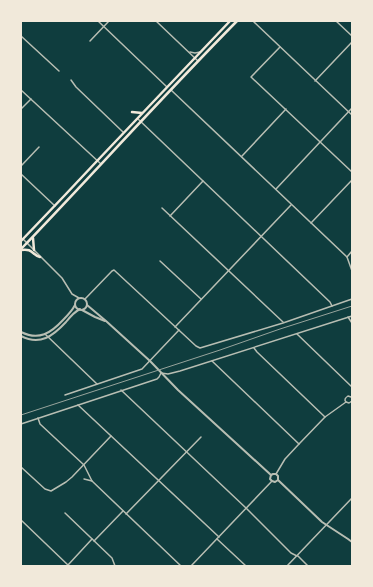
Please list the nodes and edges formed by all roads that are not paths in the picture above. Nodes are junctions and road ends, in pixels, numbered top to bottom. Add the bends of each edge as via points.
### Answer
1 (98, 21) edge
2 (109, 21) edge
3 (156, 21) edge
4 (230, 21) edge
5 (237, 21) edge
6 (253, 21) edge
7 (336, 21) edge
8 (104, 27) junction
9 (21, 36) edge
10 (352, 36) edge
11 (90, 41) dead end
12 (352, 42) edge
13 (280, 47) junction
14 (188, 52) junction
15 (200, 52) junction
16 (195, 58) junction
17 (198, 61) junction
18 (59, 71) dead end
19 (71, 80) dead end
20 (315, 80) junction
21 (167, 87) junction
22 (21, 90) edge
23 (171, 90) junction
24 (31, 99) junction
25 (352, 108) edge
26 (286, 109) junction
27 (21, 110) edge
28 (132, 112) dead end
29 (349, 112) junction
30 (142, 113) junction
31 (352, 115) edge
32 (137, 118) junction
33 (140, 122) junction
34 (124, 132) junction
35 (320, 142) junction
36 (39, 147) dead end
37 (241, 157) junction
38 (97, 161) junction
39 (100, 164) junction
40 (21, 166) edge
41 (352, 172) edge
42 (21, 174) edge
43 (352, 180) edge
44 (203, 181) junction
45 (276, 189) junction
46 (292, 205) junction
47 (55, 206) junction
48 (162, 208) dead end
49 (170, 216) junction
50 (312, 223) junction
51 (33, 237) junction
52 (261, 237) junction
53 (22, 240) edge
54 (27, 243) junction
55 (21, 250) edge
56 (34, 250) junction
57 (352, 252) edge
58 (40, 256) junction
59 (347, 257) junction
60 (160, 261) dead end
61 (352, 270) edge
62 (228, 271) junction
63 (79, 298) junction
64 (85, 299) junction
65 (352, 299) edge
66 (201, 300) junction
67 (75, 305) junction
68 (87, 305) junction
69 (332, 306) junction
70 (81, 310) junction
71 (352, 316) edge
72 (348, 318) junction
73 (106, 321) junction
74 (283, 322) junction
75 (352, 323) edge
76 (175, 327) junction
77 (179, 330) junction
78 (21, 332) edge
79 (46, 334) junction
80 (296, 334) junction
81 (21, 336) edge
82 (48, 337) junction
83 (254, 348) junction
84 (150, 361) junction
85 (212, 361) junction
86 (162, 373) junction
87 (97, 384) junction
88 (352, 387) edge
89 (121, 390) junction
90 (64, 395) dead end
91 (352, 400) edge
92 (346, 402) junction
93 (78, 406) junction
94 (325, 417) junction
95 (38, 418) junction
96 (21, 424) edge
97 (111, 436) junction
98 (201, 437) dead end
99 (299, 444) junction
100 (186, 452) junction
101 (84, 465) junction
102 (21, 467) edge
103 (276, 474) junction
104 (271, 475) junction
105 (84, 479) dead end
106 (158, 480) junction
107 (278, 480) junction
108 (92, 481) junction
109 (272, 481) junction
110 (352, 498) edge
111 (246, 508) junction
112 (123, 511) junction
113 (65, 513) dead end
114 (126, 514) junction
115 (21, 520) edge
116 (326, 525) junction
117 (218, 538) junction
118 (93, 540) junction
119 (352, 542) edge
120 (297, 556) junction
121 (69, 565) edge
122 (115, 566) edge
123 (181, 566) edge
124 (192, 566) edge
125 (246, 566) edge
126 (287, 566) edge
127 (308, 566) edge

1 - 8 street
2 - 8 street
3 - 14 street
4 - 15 highway
5 - 17 highway
6 - 13 street
7 - 10 street
8 - 11 street
8 - 21 street
9 - 18 street
12 - 20 street
13 - 20 street
13 - 26 street via 251,77
14 - 15 street
14 - 16 street
15 - 16 highway
16 - 17 street
16 - 21 highway
17 - 23 highway
19 - 34 street
20 - 29 street
21 - 30 highway
22 - 24 street
23 - 33 highway
23 - 37 street
24 - 27 street
24 - 38 street
25 - 29 street
26 - 35 street
26 - 37 street
28 - 30 highway
29 - 31 street
29 - 35 street
30 - 32 highway
32 - 33 street
32 - 34 highway
33 - 39 highway
33 - 44 street
34 - 38 highway
35 - 41 street
35 - 45 street
36 - 40 street
37 - 45 street
38 - 39 street
38 - 47 highway
39 - 51 highway
42 - 47 street
43 - 50 street
44 - 49 street
44 - 52 street
45 - 46 street
46 - 50 street
46 - 52 street
47 - 53 highway
48 - 49 street
49 - 62 street
50 - 59 street
51 - 54 highway
51 - 56 highway
52 - 62 street
52 - 69 street
53 - 54 street
54 - 55 highway
54 - 56 street
55 - 58 highway via 32,251
56 - 58 street
57 - 59 street
58 - 63 street via 57,272 72,294
59 - 61 street
60 - 66 street
62 - 66 street
62 - 74 street
63 - 64 street
63 - 67 street
64 - 68 street
64 - 76 street via 114,270
65 - 69 street
66 - 76 street
67 - 70 street
67 - 79 street via 55,329
68 - 70 street
68 - 73 street
69 - 74 street
70 - 73 street
70 - 82 street via 74,313
71 - 72 street
72 - 75 street
72 - 80 street
73 - 84 street
74 - 77 street via 200,348
76 - 77 street
77 - 84 street
78 - 79 street via 33,336
79 - 82 street
80 - 83 street
80 - 88 street
81 - 82 street via 35,340
82 - 87 street
83 - 85 street
83 - 94 street
84 - 86 street
84 - 87 street via 142,369
85 - 86 street via 168,374
85 - 99 street
86 - 89 street via 157,379
86 - 104 street
87 - 90 street
89 - 93 street
89 - 100 street
91 - 92 street
91 - 92 street via 349,396 346,397
92 - 94 street
93 - 95 street
93 - 97 street
94 - 99 street
95 - 96 street
95 - 101 street via 40,424
97 - 101 street
97 - 106 street
98 - 100 street
99 - 103 street
100 - 106 street
100 - 111 street
101 - 102 street via 66,482 51,491 45,489
101 - 108 street
103 - 104 street
103 - 107 street
104 - 109 street
105 - 108 street
106 - 114 street
106 - 117 street
107 - 109 street
107 - 116 street
108 - 112 street
109 - 111 street
110 - 116 street
111 - 117 street
111 - 120 street
112 - 114 street
112 - 118 street
113 - 118 street
114 - 123 street
115 - 121 street
116 - 119 street
116 - 120 street
117 - 124 street
117 - 125 street
118 - 121 street
118 - 122 street via 112,558
120 - 126 street
120 - 127 street

